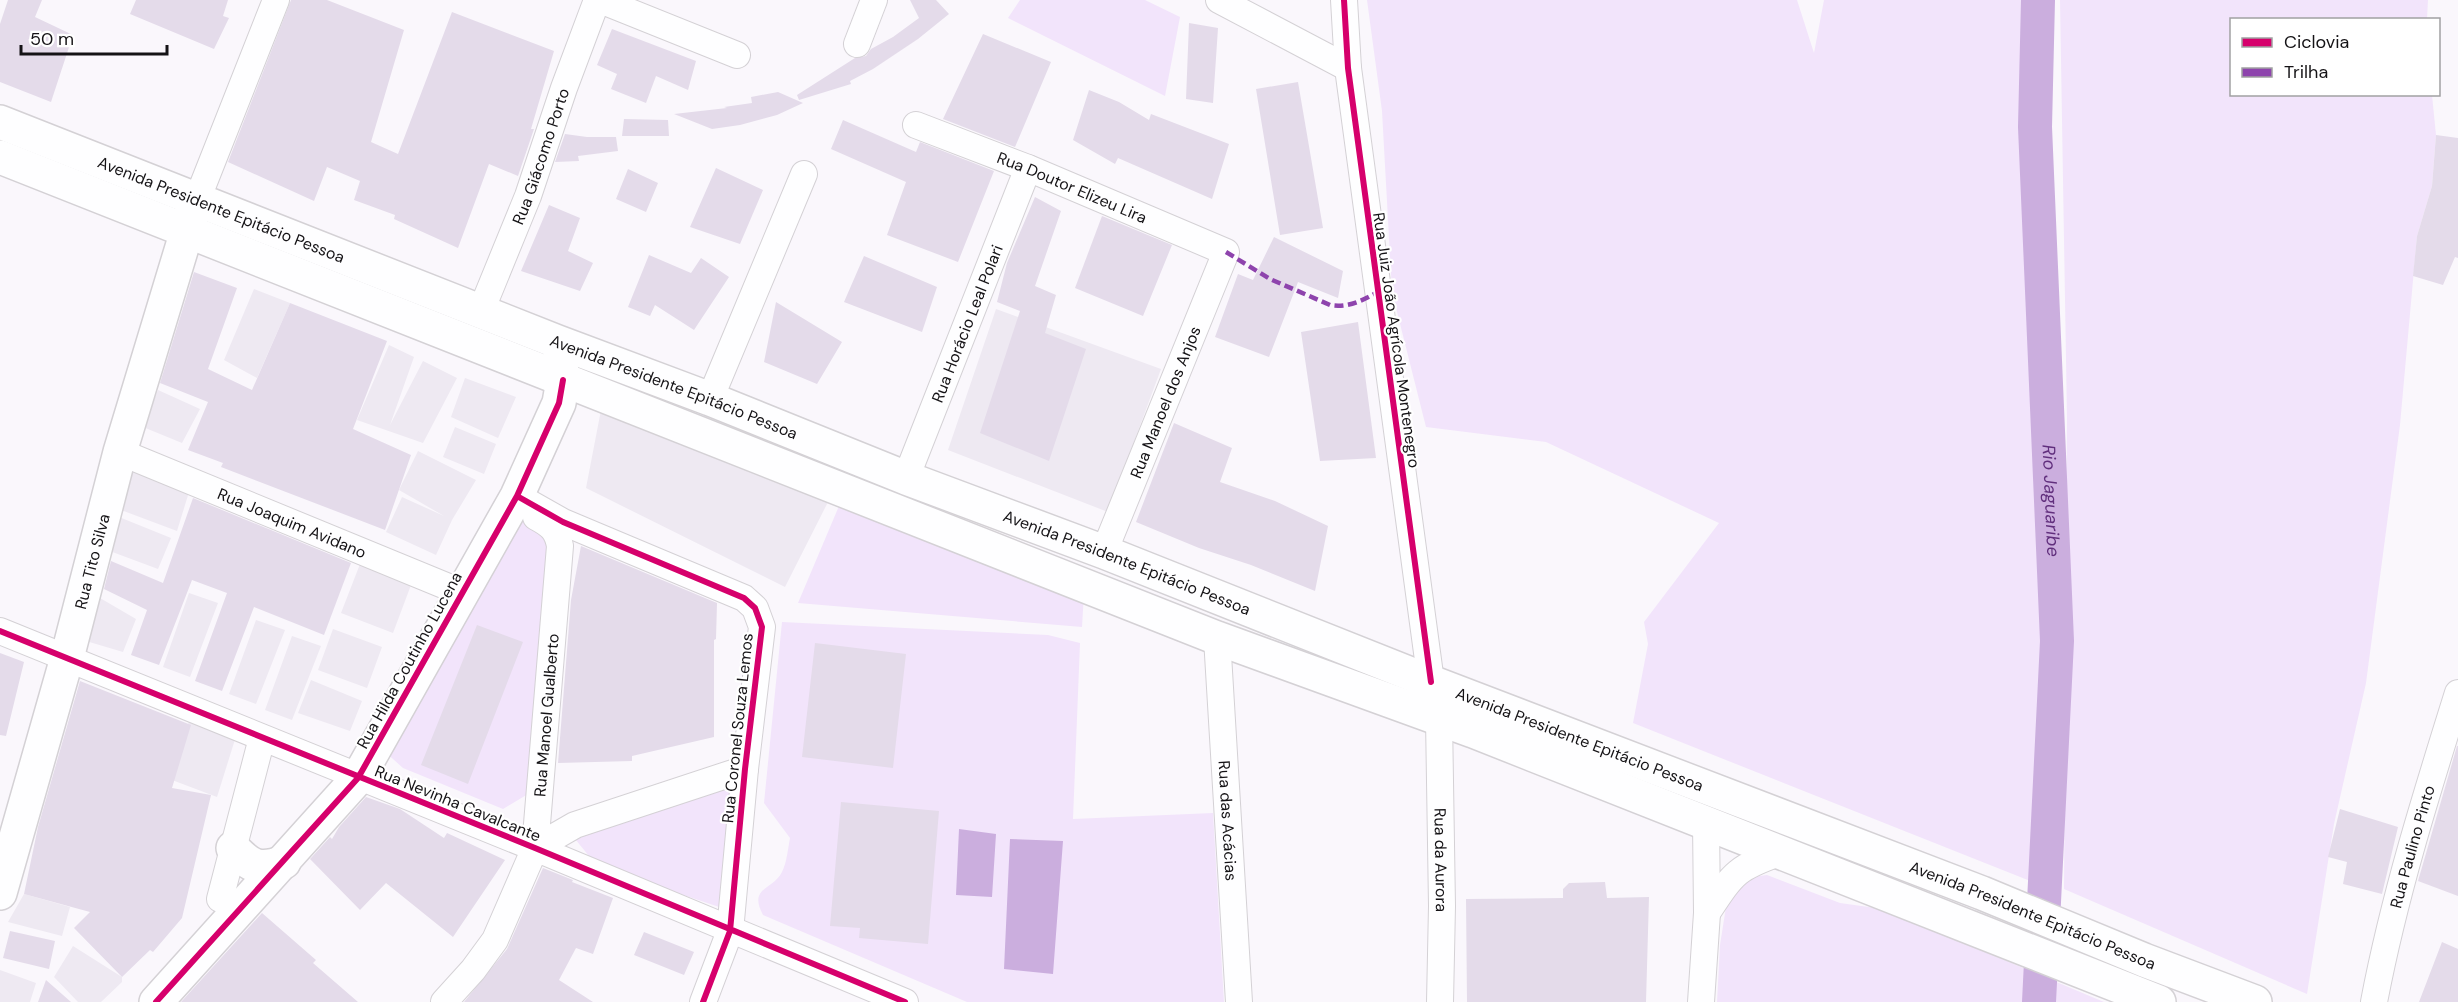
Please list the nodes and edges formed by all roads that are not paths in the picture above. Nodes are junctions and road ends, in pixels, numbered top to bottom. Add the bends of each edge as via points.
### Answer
1 (276, 0) edge
2 (599, 0) edge
3 (874, 0) edge
4 (1219, 0) edge
5 (1344, 0) edge
6 (857, 44) dead end
7 (737, 55) dead end
8 (1348, 68) junction
9 (0, 122) edge
10 (916, 125) dead end
11 (0, 157) edge
12 (1028, 168) junction
13 (804, 174) dead end
14 (197, 200) junction
15 (186, 231) junction
16 (1226, 252) joint
17 (481, 311) junction
18 (558, 342) junction
19 (563, 380) junction
20 (710, 399) junction
21 (120, 452) junction
22 (906, 478) junction
23 (512, 505) junction
24 (579, 528) junction
25 (560, 546) junction
26 (1104, 552) junction
27 (463, 593) junction
28 (0, 631) edge
29 (1217, 638) junction
30 (67, 658) junction
31 (1431, 682) junction
32 (2458, 693) edge
33 (1439, 719) junction
34 (262, 738) junction
35 (745, 768) junction
36 (358, 778) junction
37 (1706, 822) junction
38 (233, 848) junction
39 (535, 848) junction
40 (1782, 852) junction
41 (284, 862) junction
42 (0, 893) edge
43 (220, 899) dead end
44 (1707, 913) junction
45 (730, 931) junction
46 (2146, 997) edge
47 (156, 1002) edge
48 (444, 1002) edge
49 (703, 1002) edge
50 (905, 1002) edge
51 (1239, 1002) edge
52 (1440, 1002) edge
53 (1701, 1002) edge
54 (2256, 1002) edge
55 (2374, 1002) edge

1 - 14 street
2 - 7 street
2 - 17 street, Rua Giácomo Porto via 528,196
3 - 6 street
4 - 8 street
5 - 8 street, Rua Juiz João Agrícola Montenegro
8 - 31 street, Rua Juiz João Agrícola Montenegro
9 - 14 main road, Avenida Presidente Epitácio Pessoa
10 - 12 street, Rua Doutor Elizeu Lira
11 - 15 main road, Avenida Presidente Epitácio Pessoa
12 - 16 street, Rua Doutor Elizeu Lira
12 - 22 street, Rua Horácio Leal Polari
13 - 20 street
14 - 15 main road, Rua Tito Silva
14 - 17 main road, Avenida Presidente Epitácio Pessoa
15 - 19 main road, Avenida Presidente Epitácio Pessoa
15 - 21 main road, Rua Tito Silva
16 - 26 street, Rua Manoel dos Anjos
17 - 18 main road, Avenida Presidente Epitácio Pessoa
18 - 19 main road, Rua Hilda Coutinho Lucena
18 - 20 main road, Avenida Presidente Epitácio Pessoa
19 - 23 main road, Rua Hilda Coutinho Lucena via 559,403
19 - 29 main road, Avenida Presidente Epitácio Pessoa
20 - 22 main road, Avenida Presidente Epitácio Pessoa
21 - 27 street, Rua Joaquim Avidano
21 - 30 main road, Rua Tito Silva
22 - 26 main road, Avenida Presidente Epitácio Pessoa
23 - 24 street, Rua Coronel Souza Lemos
23 - 25 street via 549,525 558,533
23 - 27 main road, Rua Hilda Coutinho Lucena
24 - 25 street
24 - 35 street, Rua Coronel Souza Lemos via 730,591 755,608 762,627
25 - 39 street, Rua Manoel Gualberto
26 - 31 main road, Avenida Presidente Epitácio Pessoa
27 - 36 main road, Rua Hilda Coutinho Lucena
28 - 30 street, Rua Nevinha Cavalcante
29 - 33 main road, Avenida Presidente Epitácio Pessoa
29 - 51 street, Rua das Acácias
30 - 34 street, Rua Nevinha Cavalcante
30 - 42 main road, Rua Tito Silva
31 - 54 main road, Avenida Presidente Epitácio Pessoa via 1982,892
32 - 55 street, Rua Paulino Pinto via 2384,949
33 - 37 main road, Avenida Presidente Epitácio Pessoa
33 - 52 street, Rua da Aurora
34 - 36 street, Rua Nevinha Cavalcante
34 - 38 street
35 - 39 street via 575,825
35 - 45 street, Rua Coronel Souza Lemos
36 - 39 street, Rua Nevinha Cavalcante
36 - 41 main road, Rua Hilda Coutinho Lucena
37 - 40 main road, Avenida Presidente Epitácio Pessoa
37 - 44 street
38 - 41 main road via 257,867
38 - 43 street
39 - 45 street, Rua Nevinha Cavalcante
39 - 48 street, Rua Manoel Gualberto via 495,940
40 - 44 street via 1753,862 1732,876
40 - 46 main road, Avenida Presidente Epitácio Pessoa
41 - 47 main road, Rua Hilda Coutinho Lucena
44 - 53 street
45 - 49 street, Rua Coronel Souza Lemos
45 - 50 street, Rua Nevinha Cavalcante

